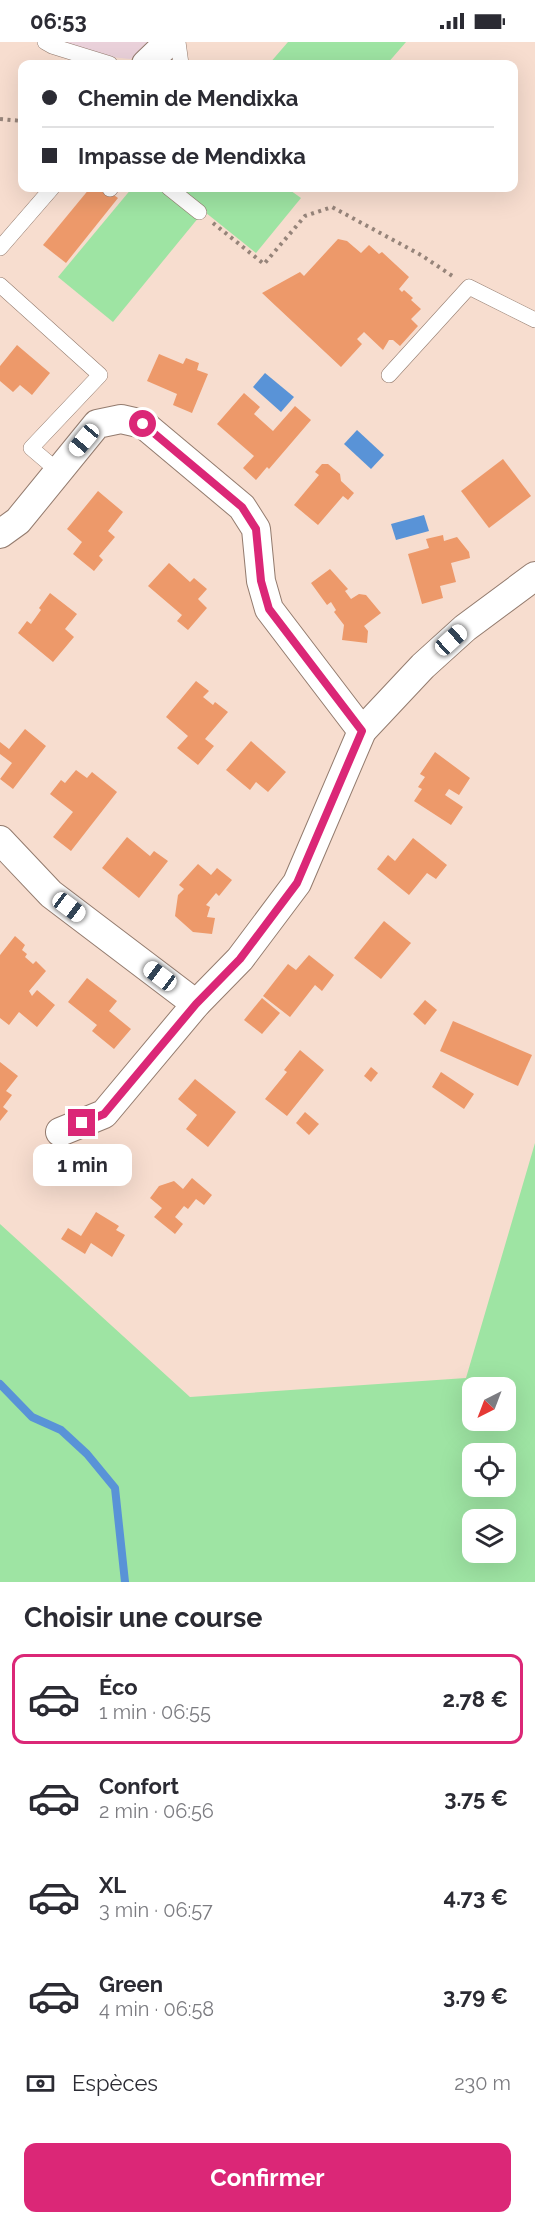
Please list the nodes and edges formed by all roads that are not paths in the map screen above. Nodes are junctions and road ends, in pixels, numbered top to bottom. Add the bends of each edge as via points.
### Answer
1 (45, 42) edge
2 (178, 42) edge
3 (97, 60) edge
4 (180, 60) edge
5 (49, 192) edge
6 (174, 192) edge
7 (200, 212) road end
8 (0, 248) edge
9 (0, 285) edge
10 (535, 320) edge
11 (389, 375) dead end
12 (58, 471) junction
13 (0, 534) edge
14 (535, 576) edge
15 (362, 731) junction
16 (0, 840) edge
17 (196, 1004) junction
18 (60, 1132) dead end

1 - 3 lane
2 - 4 lane
5 - 8 lane
6 - 7 lane
9 - 12 lane via 100,375 31,448
10 - 11 lane via 469,287
12 - 13 street via 18,521
12 - 15 street via 97,424 121,419 143,424 242,507 256,529 261,581 269,609
14 - 15 street via 465,628
15 - 17 street via 297,883 240,959
16 - 17 street via 51,894
17 - 18 street via 104,1114

